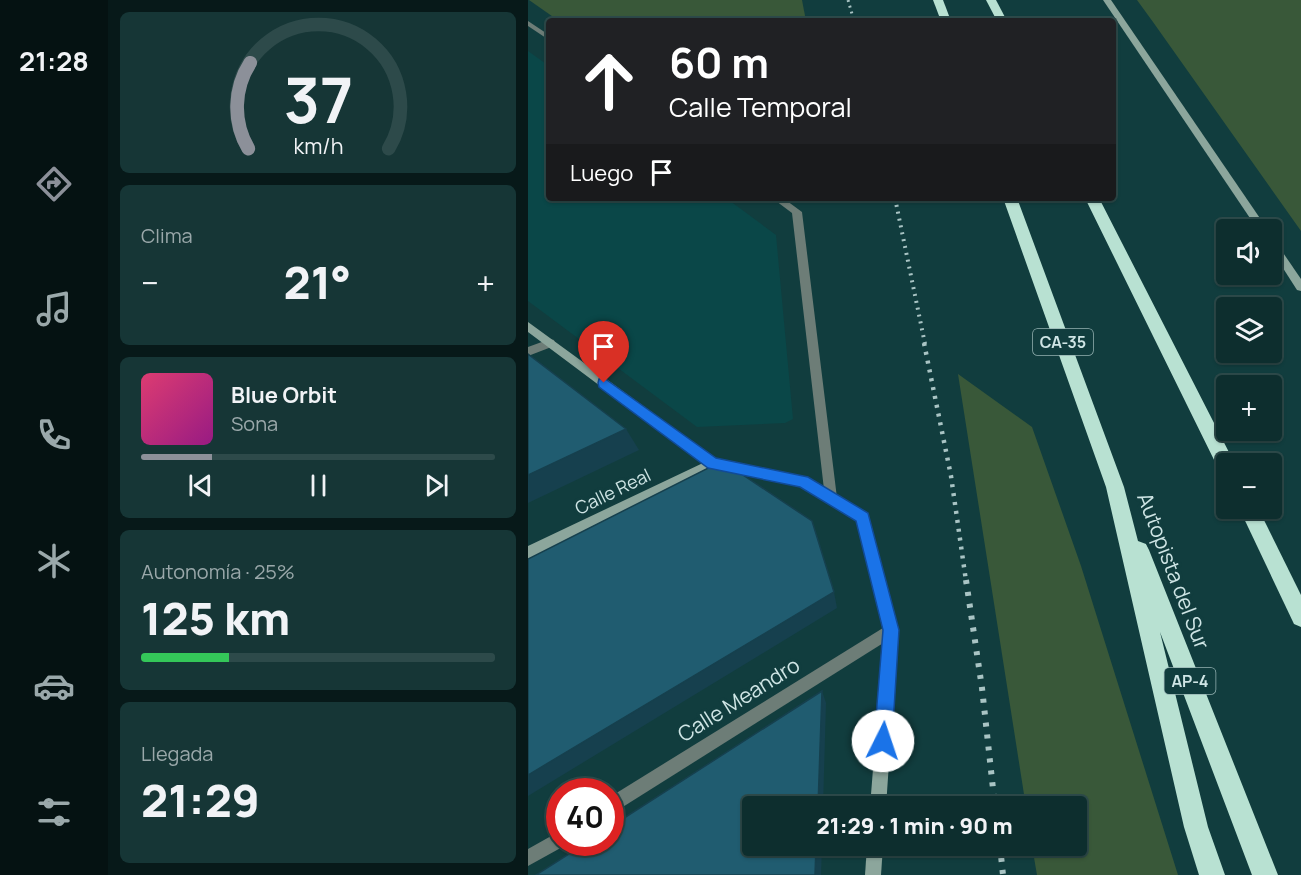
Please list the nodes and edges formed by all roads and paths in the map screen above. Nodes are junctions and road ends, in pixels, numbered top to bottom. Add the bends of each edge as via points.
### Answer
1 (938, 0) edge
2 (991, 0) edge
3 (1107, 0) edge
4 (945, 18) edge
5 (1000, 18) edge
6 (528, 24) edge
7 (546, 36) edge
8 (781, 201) edge
9 (1011, 201) edge
10 (1094, 201) edge
11 (1256, 219) edge
12 (1282, 258) edge
13 (1301, 287) edge
14 (528, 326) edge
15 (549, 343) junction
16 (528, 352) edge
17 (1220, 453) edge
18 (713, 464) junction
19 (1115, 486) junction
20 (831, 498) junction
21 (1253, 519) edge
22 (528, 553) edge
23 (1301, 617) edge
24 (891, 630) junction
25 (879, 796) edge
26 (624, 798) edge
27 (546, 847) edge
28 (874, 856) edge
29 (528, 858) edge
30 (873, 875) edge
31 (1212, 875) edge
32 (1265, 875) edge

1 - 4 highway
2 - 5 highway
3 - 11 street
6 - 7 street
8 - 20 street via 796,212
9 - 19 highway, CA-35
10 - 17 highway
12 - 13 street
14 - 15 street
15 - 16 street
15 - 18 street
18 - 20 street via 803,481
18 - 22 street, Calle Real
19 - 31 highway via 1196,827
19 - 32 highway, Autopista del Sur / AP-4
20 - 24 street via 862,517
21 - 23 highway
24 - 25 street
24 - 26 street, Calle Meandro
27 - 29 street
28 - 30 street

